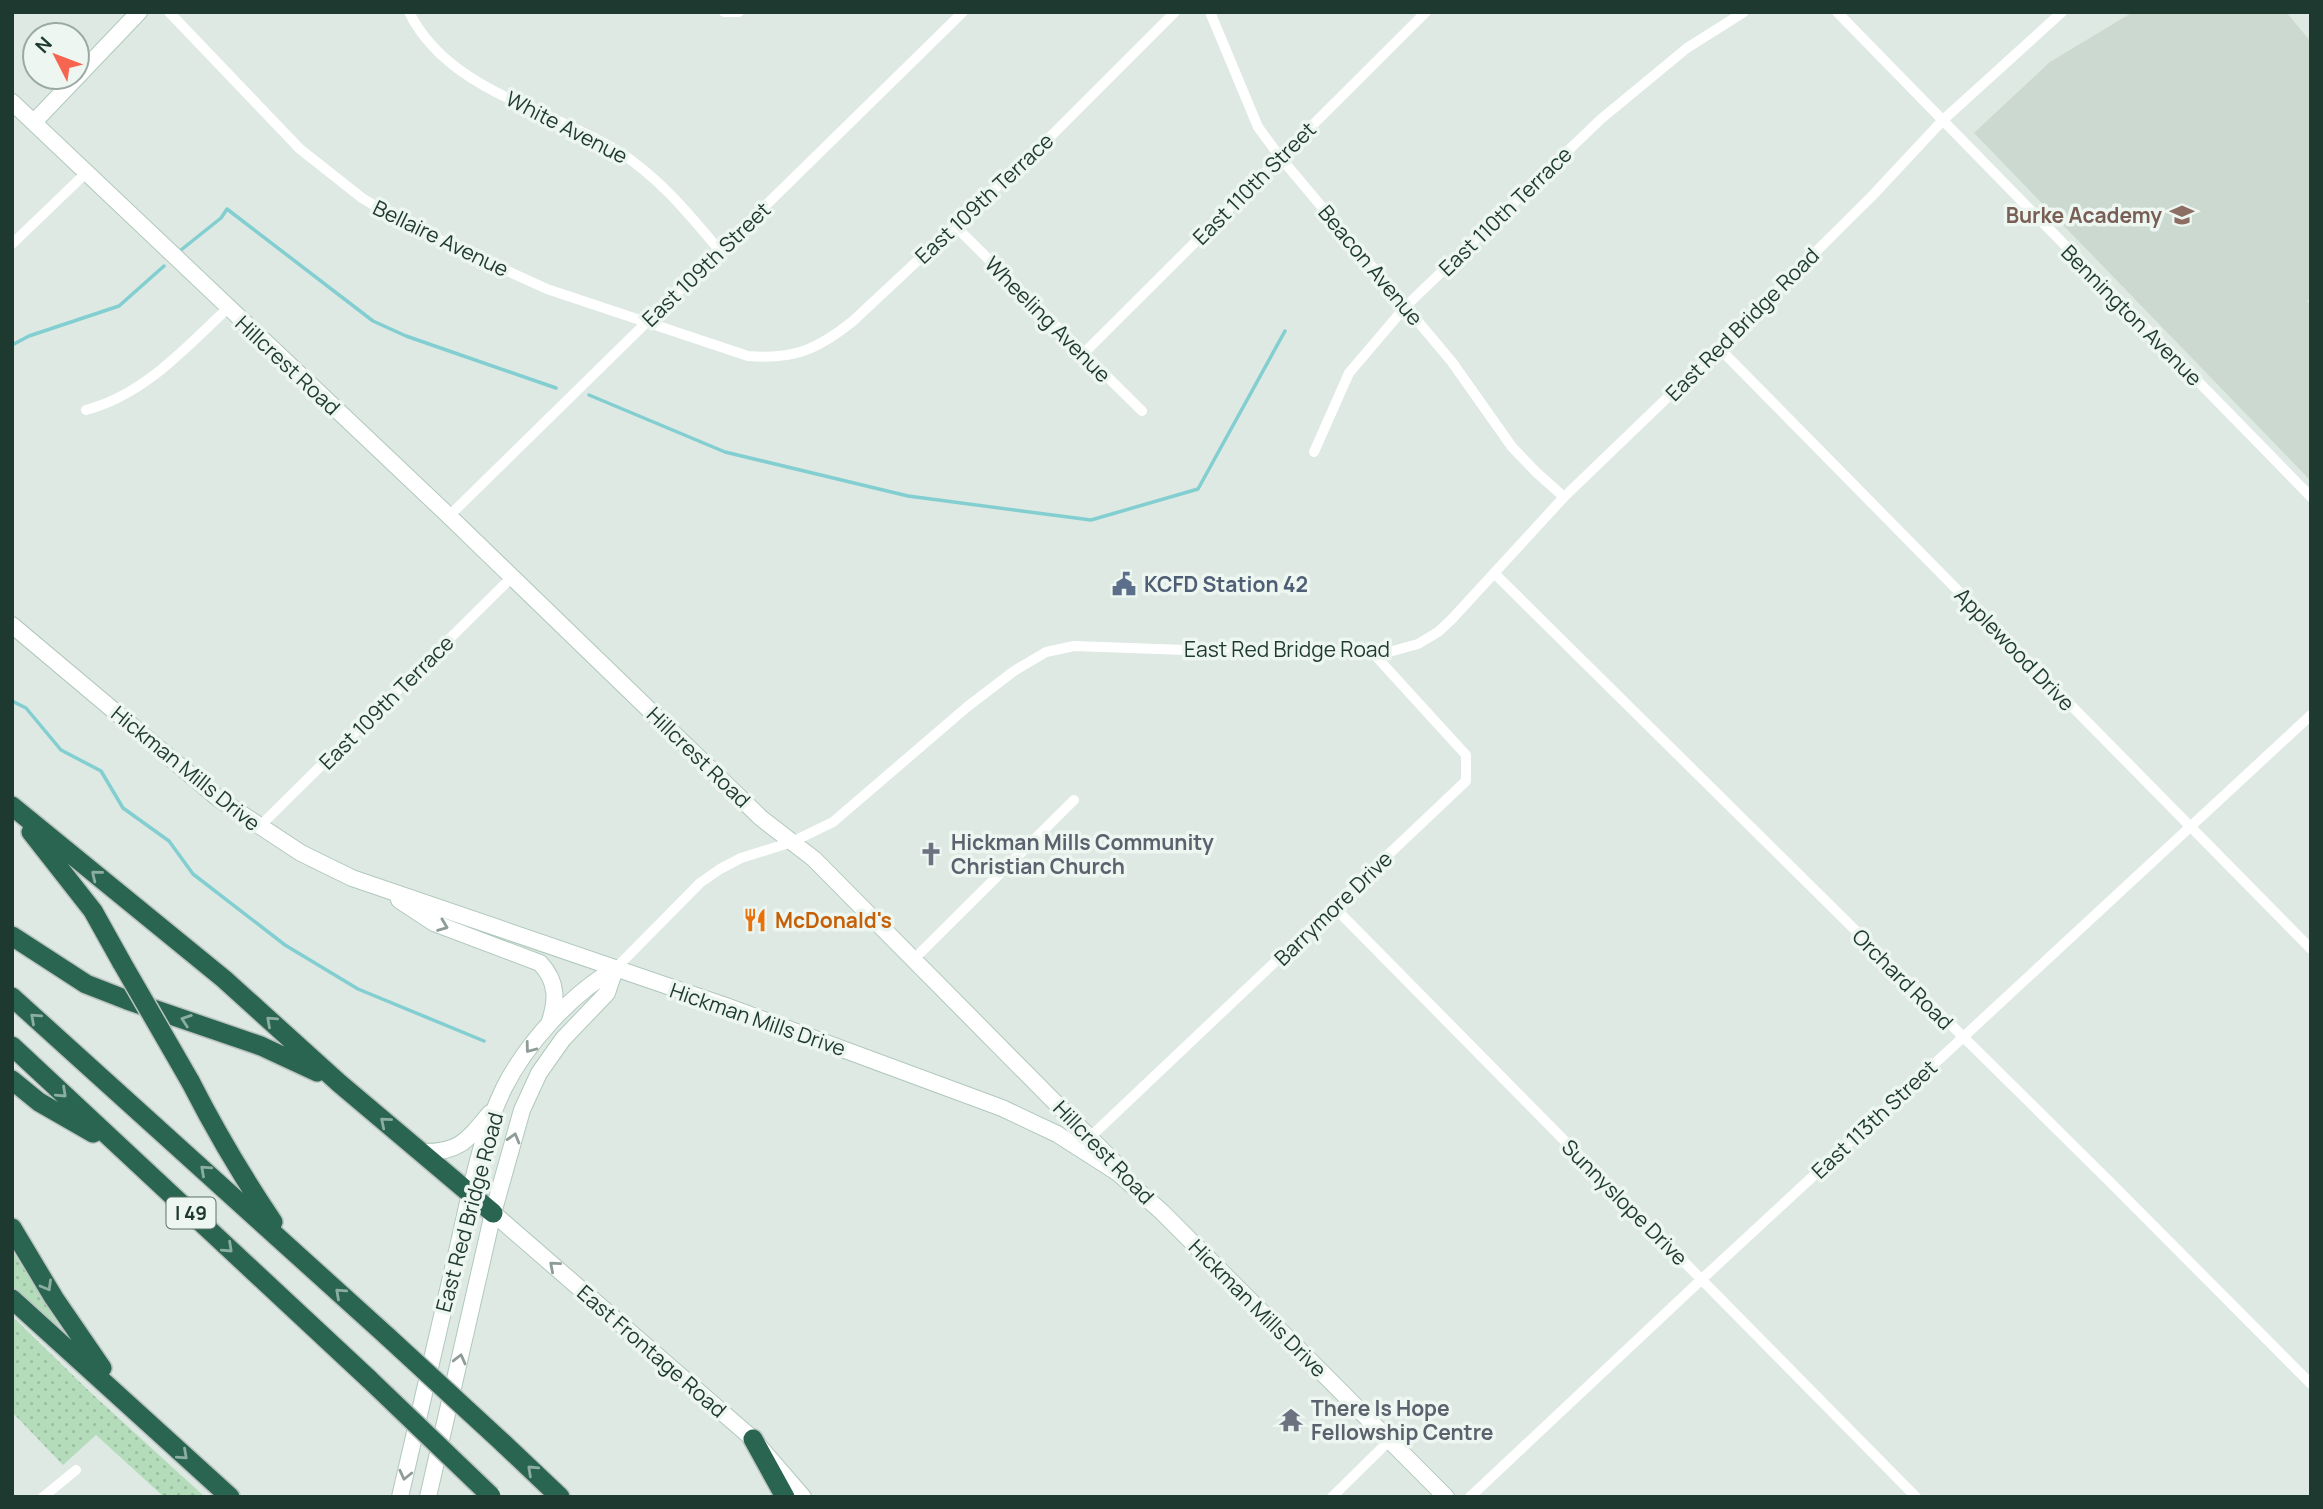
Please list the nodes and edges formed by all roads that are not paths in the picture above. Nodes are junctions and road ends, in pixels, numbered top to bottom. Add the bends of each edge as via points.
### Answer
1 (139, 12) edge
2 (169, 12) edge
3 (409, 12) edge
4 (724, 12) edge
5 (739, 12) edge
6 (963, 12) edge
7 (1175, 12) edge
8 (1210, 12) edge
9 (1426, 12) edge
10 (1744, 12) edge
11 (1837, 12) edge
12 (2062, 12) edge
13 (12, 102) edge
14 (1943, 120) junction
15 (34, 122) junction
16 (1280, 157) junction
17 (87, 172) junction
18 (955, 226) junction
19 (12, 244) edge
20 (720, 251) junction
21 (1406, 306) junction
22 (228, 308) junction
23 (646, 322) junction
24 (1719, 348) junction
25 (1084, 353) junction
26 (776, 357) joint
27 (86, 410) dead end
28 (1142, 411) dead end
29 (1314, 452) dead end
30 (2311, 497) edge
31 (1564, 498) junction
32 (449, 516) junction
33 (1495, 574) junction
34 (512, 577) junction
35 (12, 625) edge
36 (1372, 652) junction
37 (2311, 715) edge
38 (1074, 800) dead end
39 (12, 807) edge
40 (2189, 826) junction
41 (260, 827) junction
42 (792, 842) junction
43 (386, 890) junction
44 (1334, 907) junction
45 (12, 936) edge
46 (2311, 949) edge
47 (914, 959) junction
48 (615, 969) junction
49 (12, 997) edge
50 (547, 1028) junction
51 (1962, 1037) junction
52 (12, 1046) edge
53 (12, 1080) edge
54 (339, 1083) junction
55 (496, 1106) junction
56 (1084, 1142) junction
57 (123, 1150) junction
58 (421, 1152) junction
59 (470, 1194) junction
60 (1162, 1212) joint
61 (493, 1213) junction
62 (12, 1228) edge
63 (292, 1248) junction
64 (1702, 1279) junction
65 (12, 1299) edge
66 (2311, 1384) edge
67 (137, 1413) junction
68 (753, 1439) junction
69 (1390, 1440) junction
70 (76, 1470) dead end
71 (43, 1497) edge
72 (230, 1497) edge
73 (400, 1497) edge
74 (428, 1497) edge
75 (491, 1497) edge
76 (560, 1497) edge
77 (785, 1497) edge
78 (803, 1497) edge
79 (1332, 1497) edge
80 (1446, 1497) edge
81 (1470, 1497) edge
82 (1916, 1497) edge

1 - 15 street
2 - 23 street, Bellaire Avenue via 300,149 362,198 405,224 547,289
3 - 20 street, White Avenue via 427,40 476,81 636,163 672,194
4 - 5 street
6 - 20 street, East 109th Street
7 - 18 street, East 109th Terrace
8 - 16 street, Beacon Avenue via 1258,127
9 - 16 street, East 110th Street
10 - 21 street, East 110th Terrace via 1687,48 1601,119
11 - 14 street, Bennington Avenue
12 - 14 street, East Red Bridge Road
13 - 15 street, Hillcrest Road
14 - 24 street, East Red Bridge Road
14 - 30 street, Bennington Avenue
15 - 17 street, Hillcrest Road
16 - 21 street, Beacon Avenue
16 - 25 street, East 110th Street
17 - 19 street
17 - 22 street, Hillcrest Road
18 - 25 street, Wheeling Avenue
18 - 26 street, East 109th Terrace via 827,341 801,353
20 - 23 street, East 109th Street
21 - 29 street, East 110th Terrace via 1349,373
21 - 31 street, Beacon Avenue via 1512,447
22 - 27 street, Hillcrest Road via 152,377 107,405
22 - 32 street, Hillcrest Road
23 - 26 street, Bellaire Avenue via 748,356
23 - 32 street, East 109th Street
24 - 31 street, East Red Bridge Road
24 - 40 street, Applewood Drive
25 - 28 street, Wheeling Avenue
31 - 33 street, East Red Bridge Road
32 - 34 street, Hillcrest Road
33 - 36 street, East Red Bridge Road via 1438,632 1418,644
33 - 51 street, Orchard Road
34 - 41 street, East 109th Terrace
34 - 42 street, Hillcrest Road via 761,818
35 - 41 street, Hickman Mills Drive via 219,799
36 - 42 street, East Red Bridge Road via 1074,646 1046,652 967,706 848,811
36 - 44 street, Barrymore Drive via 1466,755 1466,781
37 - 40 street, East 113th Street
38 - 47 street
54 -> 39 highway via 224,979
39 - 63 highway, bridge via 93,911 244,1179
40 - 46 street, Applewood Drive
40 - 51 street, East 113th Street
41 - 43 street, Hickman Mills Drive via 301,853
42 - 47 street, Hillcrest Road
42 - 48 street, East Red Bridge Road via 750,855 700,883
43 - 48 street, Hickman Mills Drive
43 -> 50 street via 434,923 540,963 555,987
44 - 56 street, Barrymore Drive
44 - 64 street, Sunnyslope Drive
54 -> 45 highway via 261,1046 86,984
47 - 56 street, Hillcrest Road
48 - 50 street, East Red Bridge Road via 593,981
48 - 56 street, Hickman Mills Drive via 976,1098
61 -> 48 street, East Red Bridge Road via 522,1110 539,1073 563,1039 607,993
63 -> 49 highway, I 49
50 -> 55 street, East Red Bridge Road via 504,1087
51 - 64 street, East 113th Street
51 - 66 street, Orchard Road
52 -> 57 highway, I 49
53 - 57 highway via 39,1102
58 -> 54 highway
55 - 58 street via 458,1146 442,1153
55 - 59 street, East Red Bridge Road
56 - 60 street, Hillcrest Road
57 -> 75 highway, I 49, bridge
58 - 59 highway
59 - 61 highway
59 -> 73 street, East Red Bridge Road
60 - 69 street, Hickman Mills Drive
68 -> 61 street, East Frontage Road
74 -> 61 street, East Red Bridge Road
62 -> 67 highway via 87,1349
76 -> 63 highway, I 49, bridge
64 - 81 street, East 113th Street
64 - 82 street, Sunnyslope Drive
65 - 67 highway
67 -> 72 highway
68 - 77 highway
68 - 78 street, East Frontage Road
69 - 79 street
69 - 80 street, Hickman Mills Drive
70 - 71 street

